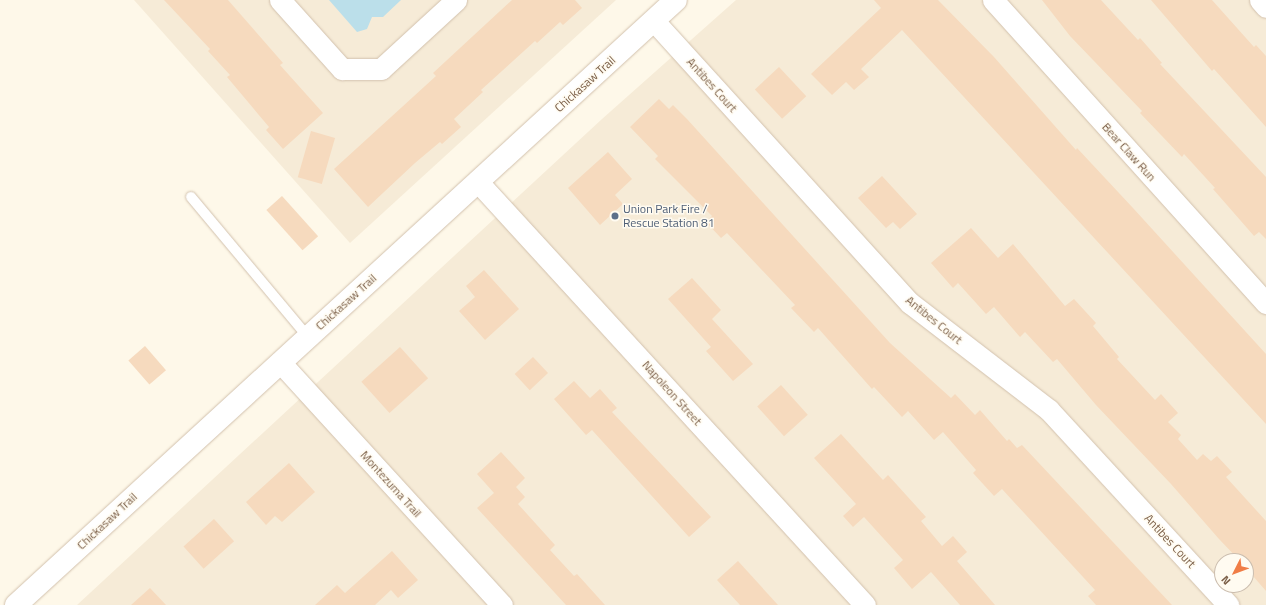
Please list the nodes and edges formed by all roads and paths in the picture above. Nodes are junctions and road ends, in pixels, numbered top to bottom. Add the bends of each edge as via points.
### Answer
1 (280, 0) edge
2 (456, 0) edge
3 (676, 0) edge
4 (993, 0) edge
5 (1260, 0) edge
6 (1266, 7) edge
7 (654, 21) junction
8 (478, 182) junction
9 (191, 198) dead end
10 (1266, 303) edge
11 (308, 337) junction
12 (280, 362) junction
13 (16, 605) edge
14 (502, 605) edge
15 (866, 605) edge
16 (1228, 605) edge

1 - 2 street via 342,69 381,69
3 - 7 street, Chickasaw Trail
4 - 10 street, Bear Claw Run
5 - 6 street
7 - 8 street, Chickasaw Trail
7 - 16 street, Antibes Court via 910,303 1049,410
8 - 11 street, Chickasaw Trail
8 - 15 street, Napoleon Street
9 - 11 lane
11 - 12 street, Chickasaw Trail
12 - 13 street, Chickasaw Trail
12 - 14 street, Montezuma Trail

